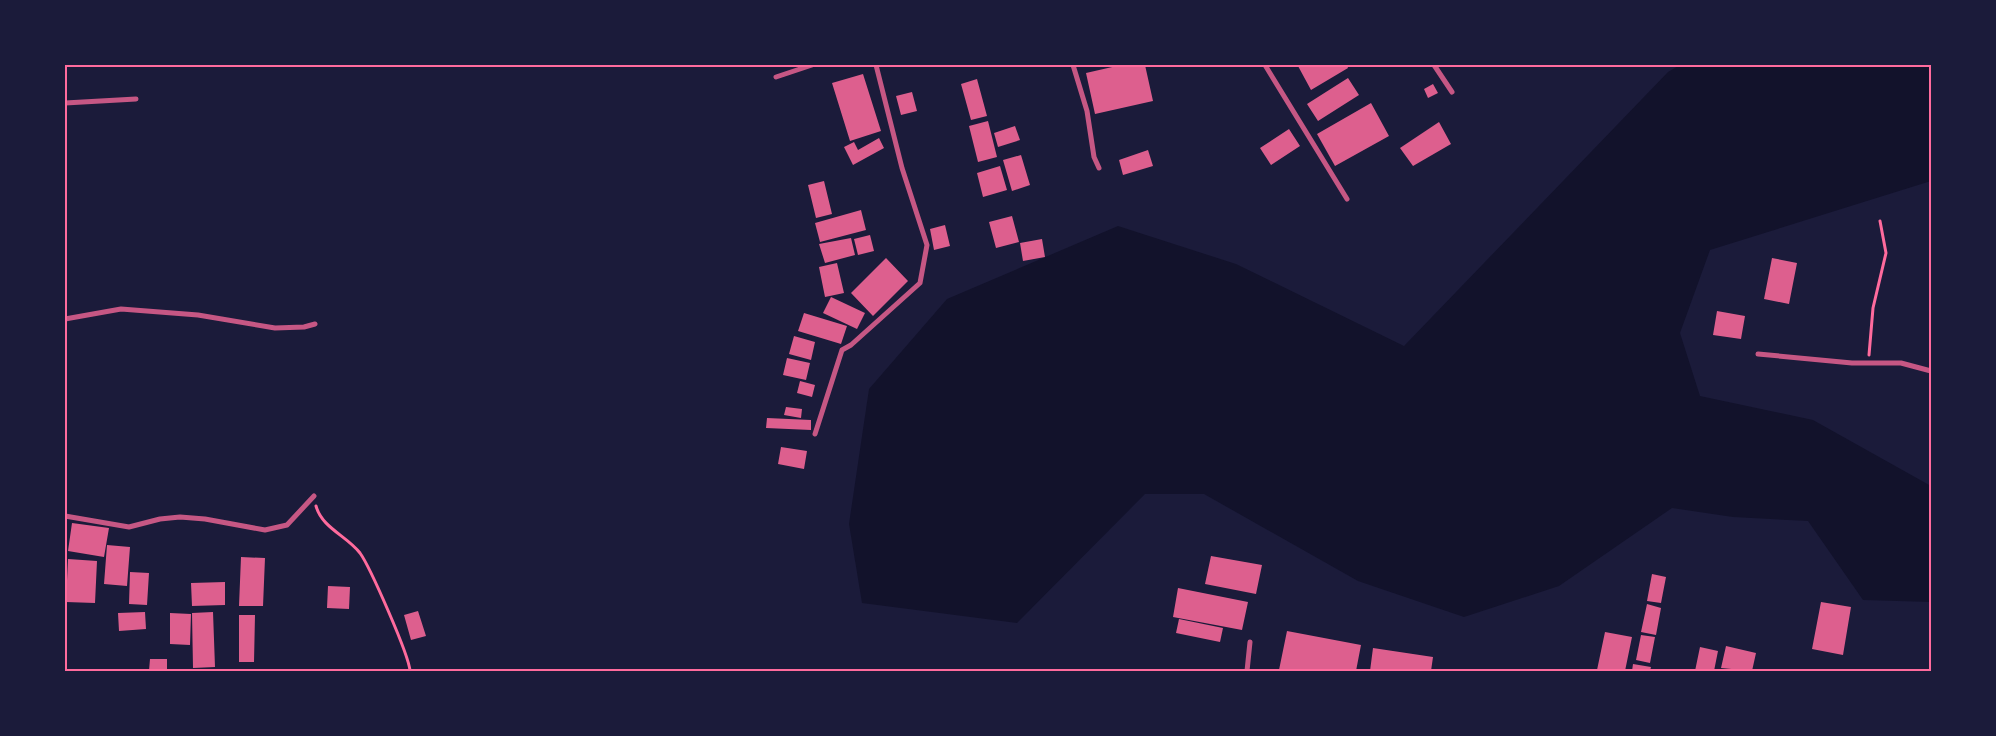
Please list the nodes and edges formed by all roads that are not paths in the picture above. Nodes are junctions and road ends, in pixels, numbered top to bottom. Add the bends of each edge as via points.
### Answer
1 (812, 65) edge
2 (876, 65) edge
3 (1073, 65) edge
4 (1265, 65) edge
5 (1434, 65) edge
6 (776, 77) dead end
7 (1452, 92) dead end
8 (136, 99) dead end
9 (65, 103) edge
10 (1099, 168) dead end
11 (1346, 199) dead end
12 (65, 319) edge
13 (315, 324) dead end
14 (1758, 354) dead end
15 (1931, 371) edge
16 (815, 434) dead end
17 (314, 496) road end
18 (65, 516) edge
19 (1250, 642) dead end
20 (1247, 671) edge

1 - 6 street
2 - 16 street via 902,168 926,245 920,283 842,350
3 - 10 street
4 - 11 street
5 - 7 street
8 - 9 street
12 - 13 street via 121,309 198,315 275,328
14 - 15 street via 1868,363 1901,362
17 - 18 street via 287,525 265,530 205,519 160,519 129,527
19 - 20 street

